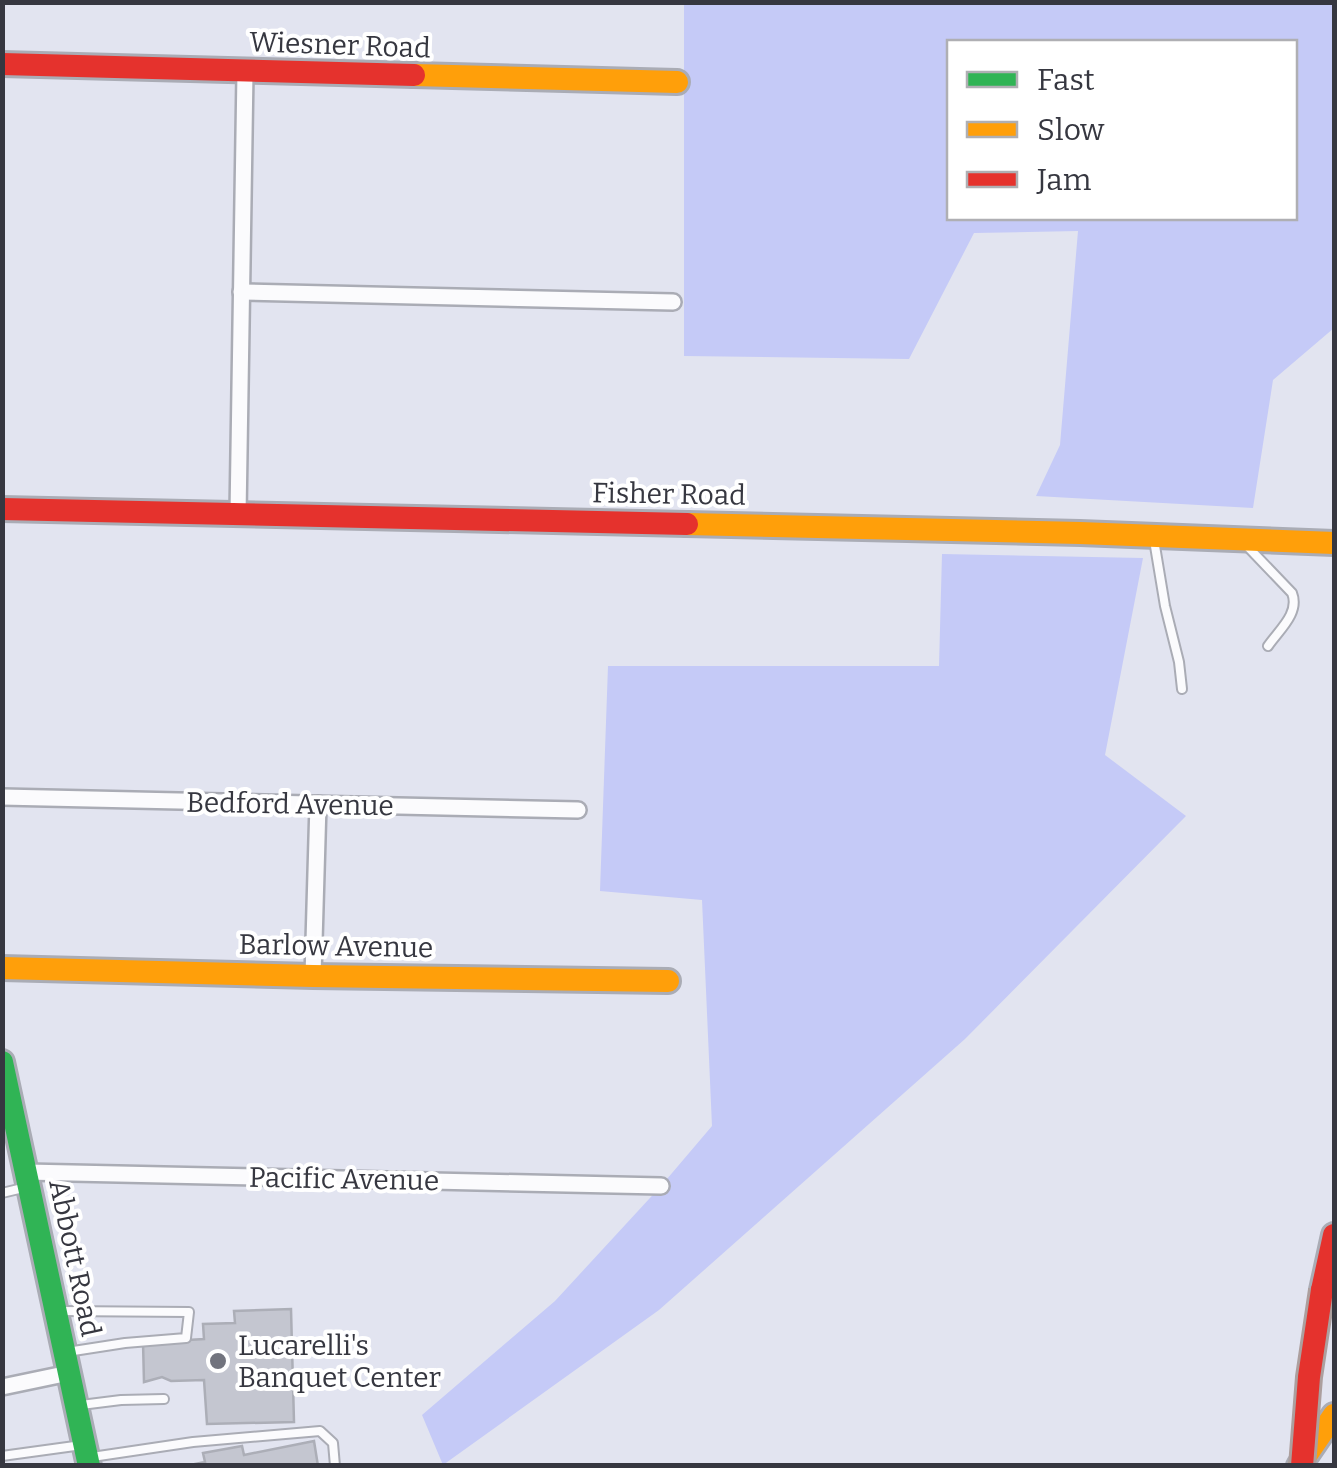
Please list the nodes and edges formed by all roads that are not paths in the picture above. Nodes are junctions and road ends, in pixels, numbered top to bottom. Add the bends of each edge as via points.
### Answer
1 (2, 64) edge
2 (245, 72) junction
3 (677, 82) dead end
4 (241, 292) junction
5 (673, 302) dead end
6 (2, 509) edge
7 (238, 515) junction
8 (1153, 536) junction
9 (1240, 540) junction
10 (1334, 543) edge
11 (1268, 646) dead end
12 (1182, 690) dead end
13 (2, 797) edge
14 (318, 804) junction
15 (578, 810) dead end
16 (2, 968) edge
17 (313, 976) junction
18 (668, 981) dead end
19 (2, 1062) edge
20 (6, 1095) edge
21 (10, 1136) edge
22 (28, 1180) junction
23 (661, 1186) dead end
24 (2, 1193) edge
25 (1334, 1235) edge
26 (56, 1311) junction
27 (66, 1362) junction
28 (2, 1387) edge
29 (164, 1399) dead end
30 (76, 1406) junction
31 (1334, 1415) edge
32 (2, 1456) edge
33 (87, 1456) edge
34 (336, 1466) edge
35 (1300, 1466) edge

1 - 2 main road, Wiesner Road
2 - 3 main road, Wiesner Road
2 - 4 street
4 - 5 street
4 - 7 street
6 - 7 main road, Fisher Road
7 - 8 main road, Fisher Road
8 - 9 main road, Fisher Road
8 - 12 lane
9 - 10 main road, Fisher Road
9 - 11 lane via 1295,602
13 - 14 street, Bedford Avenue
14 - 15 street, Bedford Avenue
14 - 17 street
16 - 17 main road, Barlow Avenue
17 - 18 main road, Barlow Avenue
19 - 20 main road, Abbott Road
20 - 21 main road, Abbott Road
21 - 22 main road, Abbott Road
22 - 23 street, Pacific Avenue
22 - 24 lane
22 - 26 main road, Abbott Road
25 - 35 main road, bridge via 1312,1343
26 - 27 main road, Abbott Road
26 - 27 lane via 189,1312 186,1338 126,1343
27 - 28 street
27 - 30 main road, Abbott Road
29 - 30 lane
30 - 33 main road, Abbott Road
31 - 35 main road
32 - 33 lane
33 - 34 lane via 320,1431 334,1442

